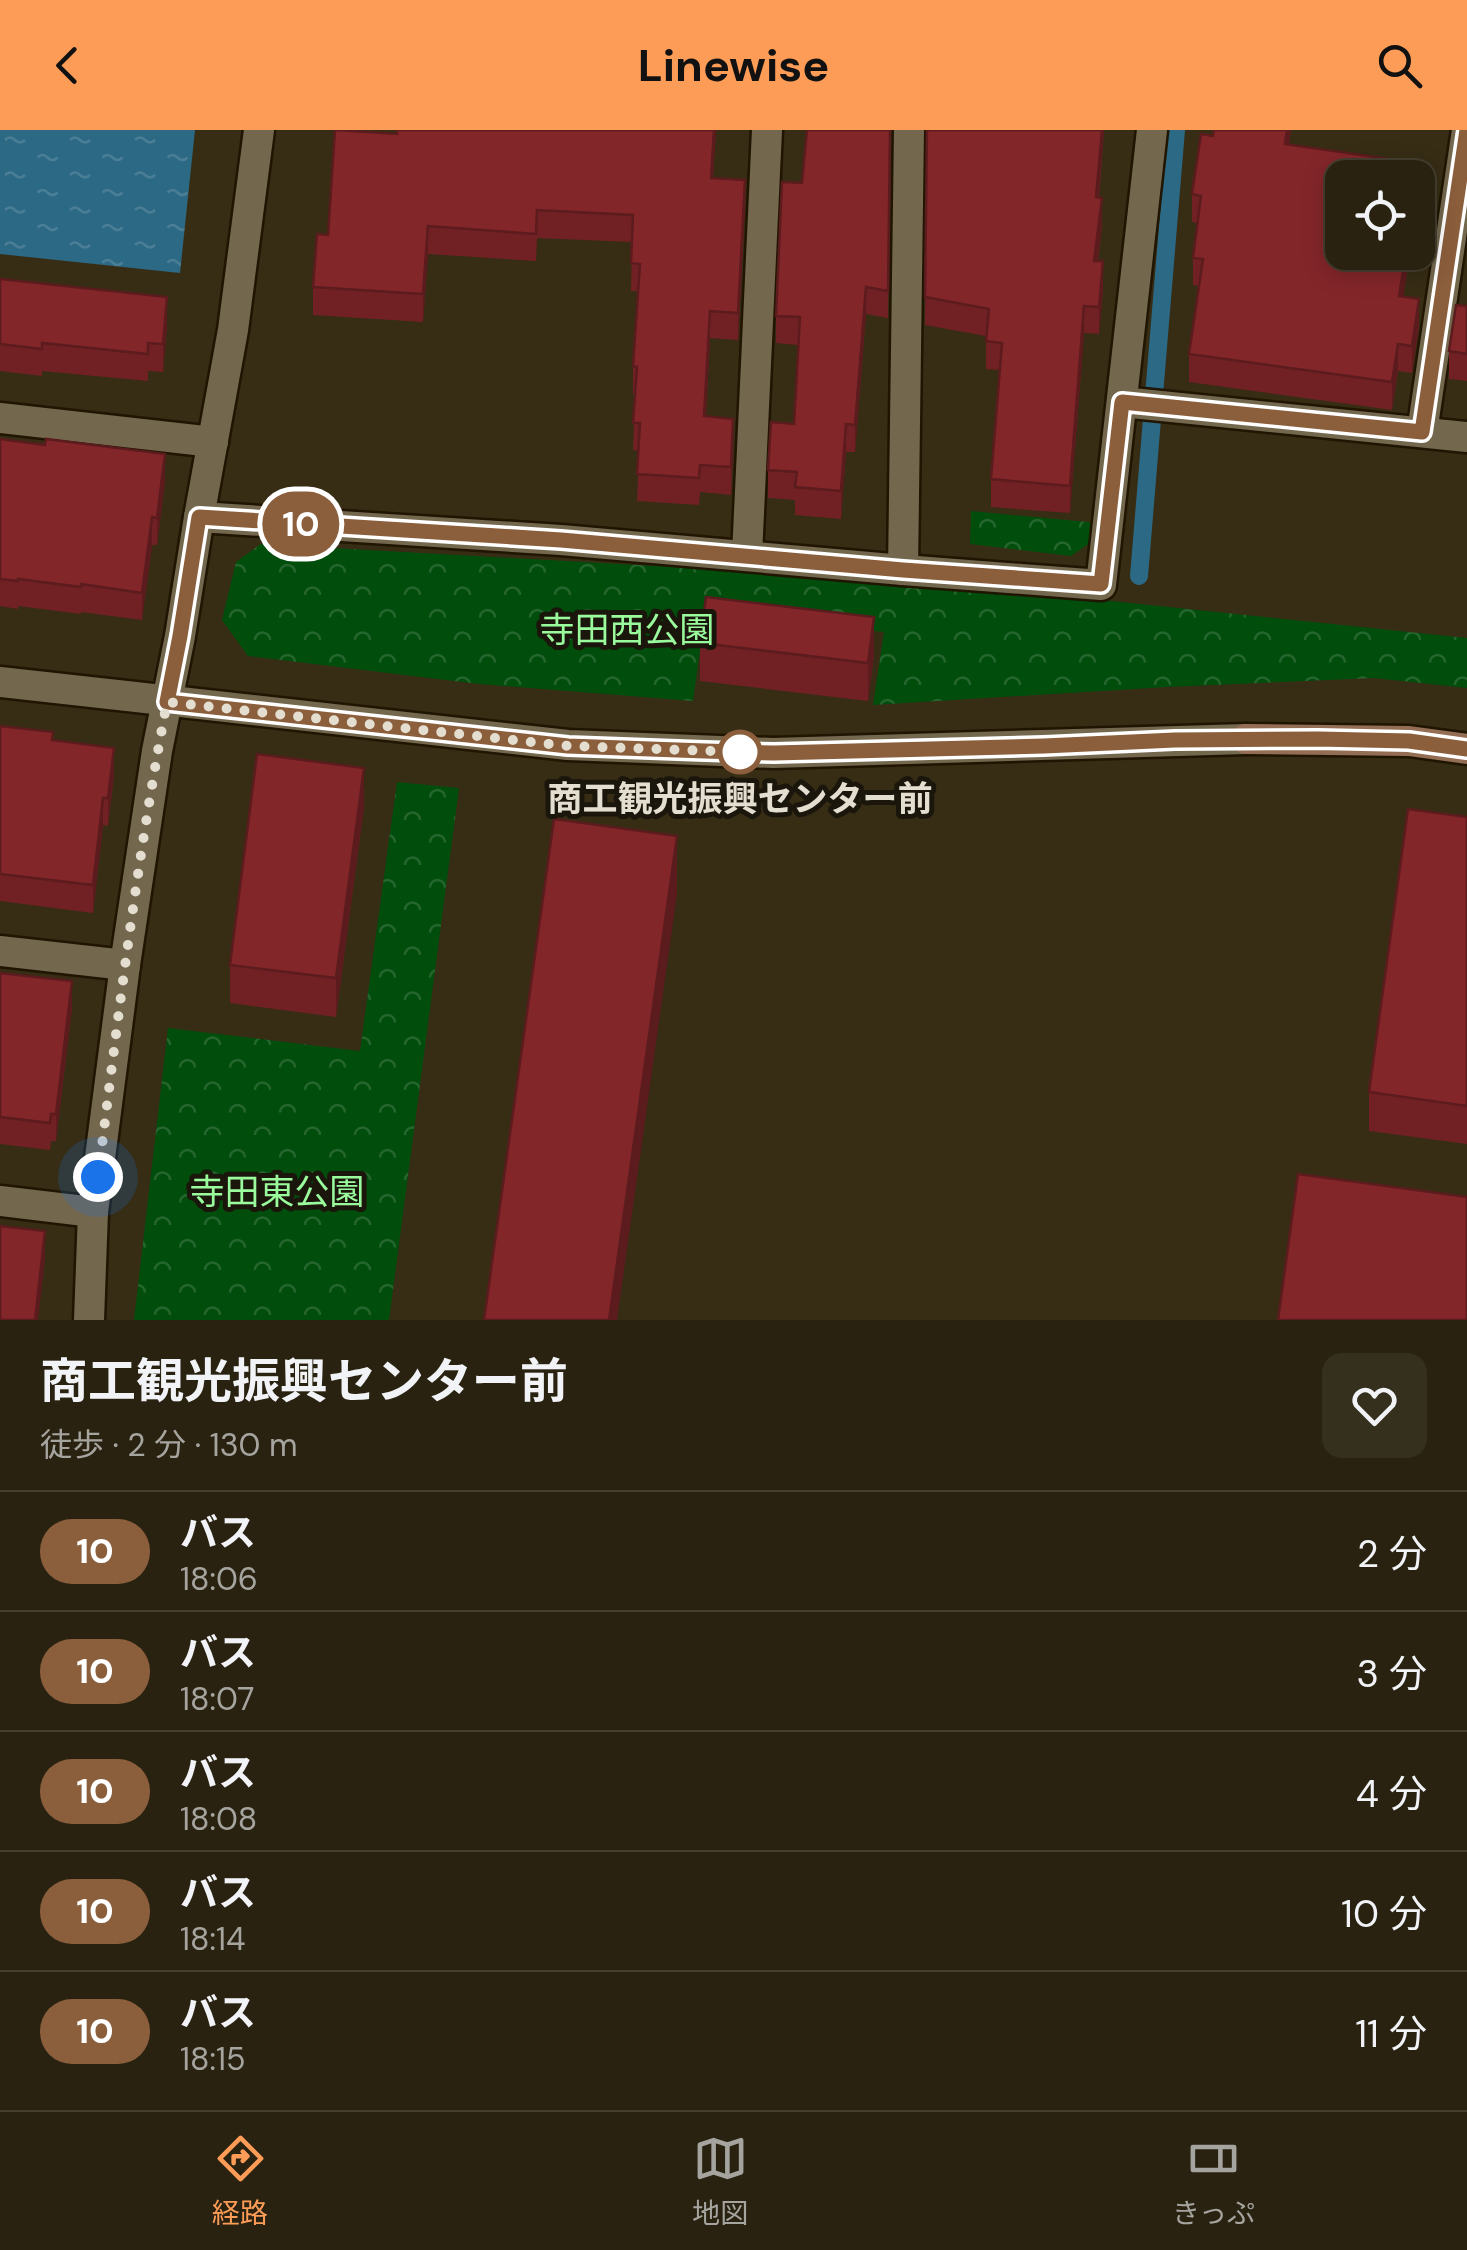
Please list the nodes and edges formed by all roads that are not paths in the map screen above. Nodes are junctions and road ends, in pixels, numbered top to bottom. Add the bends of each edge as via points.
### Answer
1 (259, 130) edge
2 (766, 130) edge
3 (909, 130) edge
4 (1152, 130) edge
5 (1467, 130) edge
6 (1122, 402) junction
7 (0, 418) edge
8 (1422, 432) junction
9 (1467, 436) edge
10 (214, 442) junction
11 (199, 517) junction
12 (748, 556) junction
13 (903, 570) junction
14 (0, 682) edge
15 (167, 702) junction
16 (1467, 749) edge
17 (0, 951) edge
18 (124, 965) junction
19 (0, 1201) edge
20 (93, 1212) junction
21 (88, 1320) edge

1 - 10 street
2 - 12 street
3 - 13 street
4 - 6 street
5 - 8 street
6 - 8 street
6 - 13 street via 1101,584
7 - 10 street
8 - 9 street
10 - 11 street
11 - 12 street
11 - 15 street
12 - 13 street
14 - 15 street
15 - 16 street via 568,746 774,753 1246,739 1409,741
15 - 18 street
17 - 18 street
18 - 20 street
19 - 20 street
20 - 21 street

